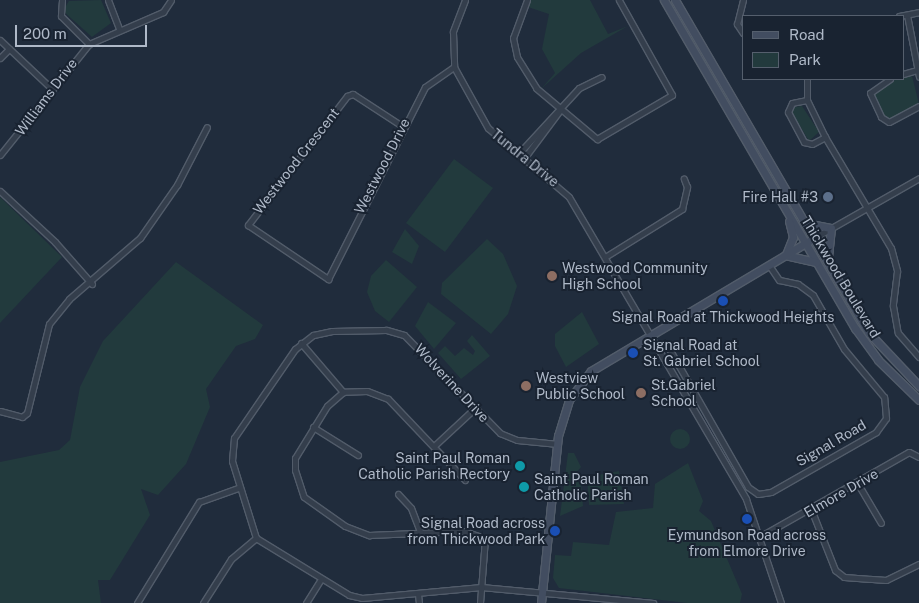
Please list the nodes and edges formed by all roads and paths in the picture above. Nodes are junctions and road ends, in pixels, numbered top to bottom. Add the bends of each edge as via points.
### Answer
1 (62, 0) edge
2 (108, 0) edge
3 (170, 0) edge
4 (465, 0) edge
5 (525, 0) edge
6 (619, 0) edge
7 (664, 0) edge
8 (674, 0) edge
9 (743, 0) edge
10 (919, 12) edge
11 (904, 15) edge
12 (907, 15) junction
13 (119, 29) junction
14 (742, 32) edge
15 (0, 40) edge
16 (89, 44) junction
17 (9, 49) junction
18 (0, 58) edge
19 (454, 67) junction
20 (918, 70) junction
21 (904, 74) edge
22 (602, 77) dead end
23 (919, 77) edge
24 (807, 80) edge
25 (889, 80) edge
26 (50, 88) junction
27 (807, 100) junction
28 (919, 106) edge
29 (560, 109) junction
30 (402, 126) junction
31 (207, 127) dead end
32 (539, 128) junction
33 (545, 132) junction
34 (825, 137) junction
35 (520, 152) junction
36 (0, 155) edge
37 (525, 157) junction
38 (919, 178) edge
39 (684, 179) dead end
40 (0, 191) edge
41 (867, 207) junction
42 (787, 212) junction
43 (805, 223) junction
44 (831, 228) junction
45 (814, 238) junction
46 (806, 243) junction
47 (785, 255) junction
48 (604, 257) junction
49 (816, 262) junction
50 (769, 265) junction
51 (830, 266) junction
52 (328, 279) joint
53 (92, 284) junction
54 (649, 334) junction
55 (301, 343) junction
56 (667, 345) dead end
57 (919, 357) edge
58 (682, 371) junction
59 (674, 376) junction
60 (919, 386) edge
61 (343, 392) junction
62 (919, 400) edge
63 (475, 408) junction
64 (0, 411) edge
65 (313, 427) junction
66 (558, 444) junction
67 (434, 446) junction
68 (358, 455) dead end
69 (919, 458) edge
70 (465, 480) dead end
71 (858, 484) junction
72 (238, 488) junction
73 (398, 494) dead end
74 (811, 509) junction
75 (880, 523) dead end
76 (420, 532) junction
77 (761, 536) junction
78 (256, 538) junction
79 (919, 564) edge
80 (321, 579) junction
81 (481, 587) junction
82 (542, 593) junction
83 (418, 594) junction
84 (362, 601) edge
85 (608, 601) edge
86 (630, 602) edge
87 (137, 603) edge
88 (203, 603) edge
89 (306, 603) edge
90 (419, 603) edge
91 (480, 603) edge
92 (541, 603) edge
93 (653, 603) edge
94 (781, 603) edge

1 - 16 street via 61,16
2 - 13 street
3 - 13 street, Williams Drive via 163,12
4 - 19 street, Tundra Drive via 453,32
5 - 29 street via 514,38 517,57 536,88
6 - 29 street via 672,95 597,139
7 - 42 main road, Thickwood Boulevard
8 - 43 main road, Thickwood Boulevard
9 - 14 street via 737,24
10 - 12 street
11 - 12 street
12 - 20 street
13 - 16 street, Williams Drive
15 - 17 street
16 - 26 street, Williams Drive
17 - 18 street
17 - 26 street
19 - 30 street, Westwood Drive via 430,81
19 - 35 street, Tundra Drive via 488,128
20 - 21 street
20 - 23 street
22 - 29 street via 579,88
24 - 27 street
25 - 28 street via 870,93 881,117 889,122
26 - 36 street, Williams Drive
27 - 34 street
27 - 34 street via 792,103 788,112 804,142 812,144
29 - 32 street
29 - 33 street
30 - 52 street, Westwood Drive
30 - 52 street, Westwood Crescent via 354,94 346,96 248,225
31 - 53 street via 177,185 140,238
32 - 33 street
32 - 35 street
33 - 37 street
34 - 41 street
35 - 37 street, Tundra Drive
37 - 48 street, Tundra Drive via 566,192
38 - 41 street
39 - 48 street via 687,188 682,209
40 - 53 street via 56,242
41 - 44 street
41 - 57 street via 895,261 893,306 898,333
42 - 46 main road, Thickwood Boulevard
42 - 47 main road via 794,237
43 - 44 main road
43 - 45 main road, Thickwood Boulevard
44 - 45 street
44 - 51 main road via 826,251
45 - 46 main road
45 - 51 main road, Thickwood Boulevard
46 - 47 main road
46 - 49 main road, Thickwood Boulevard
47 - 49 main road
47 - 50 main road
48 - 54 street, Tundra Drive
49 - 62 main road, Thickwood Boulevard via 878,360
50 - 54 main road
50 - 58 street, Signal Road via 779,280 798,284 813,295 844,349 884,396 887,411 882,425 817,467 770,492 758,494 748,487
51 - 60 main road, Thickwood Boulevard via 869,333
53 - 64 street via 69,299 49,324 28,413 22,416
54 - 59 street, Tundra Drive
54 - 66 main road via 592,371 569,400
55 - 61 street
55 - 63 street, Wolverine Drive via 332,331 404,335
55 - 72 street via 234,438 232,461
56 - 58 street, Signal Road
58 - 59 street
59 - 77 street, Tundra Drive via 746,500
61 - 65 street
61 - 67 street via 377,392
63 - 66 street, Wolverine Drive via 507,438
63 - 67 street
65 - 68 street
65 - 76 street via 297,450 294,470 298,486 313,506 369,535
66 - 82 main road
67 - 70 street
69 - 71 street, Elmore Drive via 909,452
71 - 74 street, Elmore Drive
71 - 75 street
72 - 78 street
72 - 87 street via 199,502
73 - 76 street via 410,508
74 - 77 street, Elmore Drive
74 - 79 street via 836,570 844,577 886,580
76 - 81 street via 463,531 485,538
77 - 94 street, Tundra Drive
78 - 80 street
78 - 88 street via 231,559
80 - 84 street
80 - 89 street
81 - 82 street
81 - 83 street
81 - 91 street
82 - 85 street
82 - 92 main road
83 - 84 street
83 - 90 street
85 - 86 street
86 - 93 street

